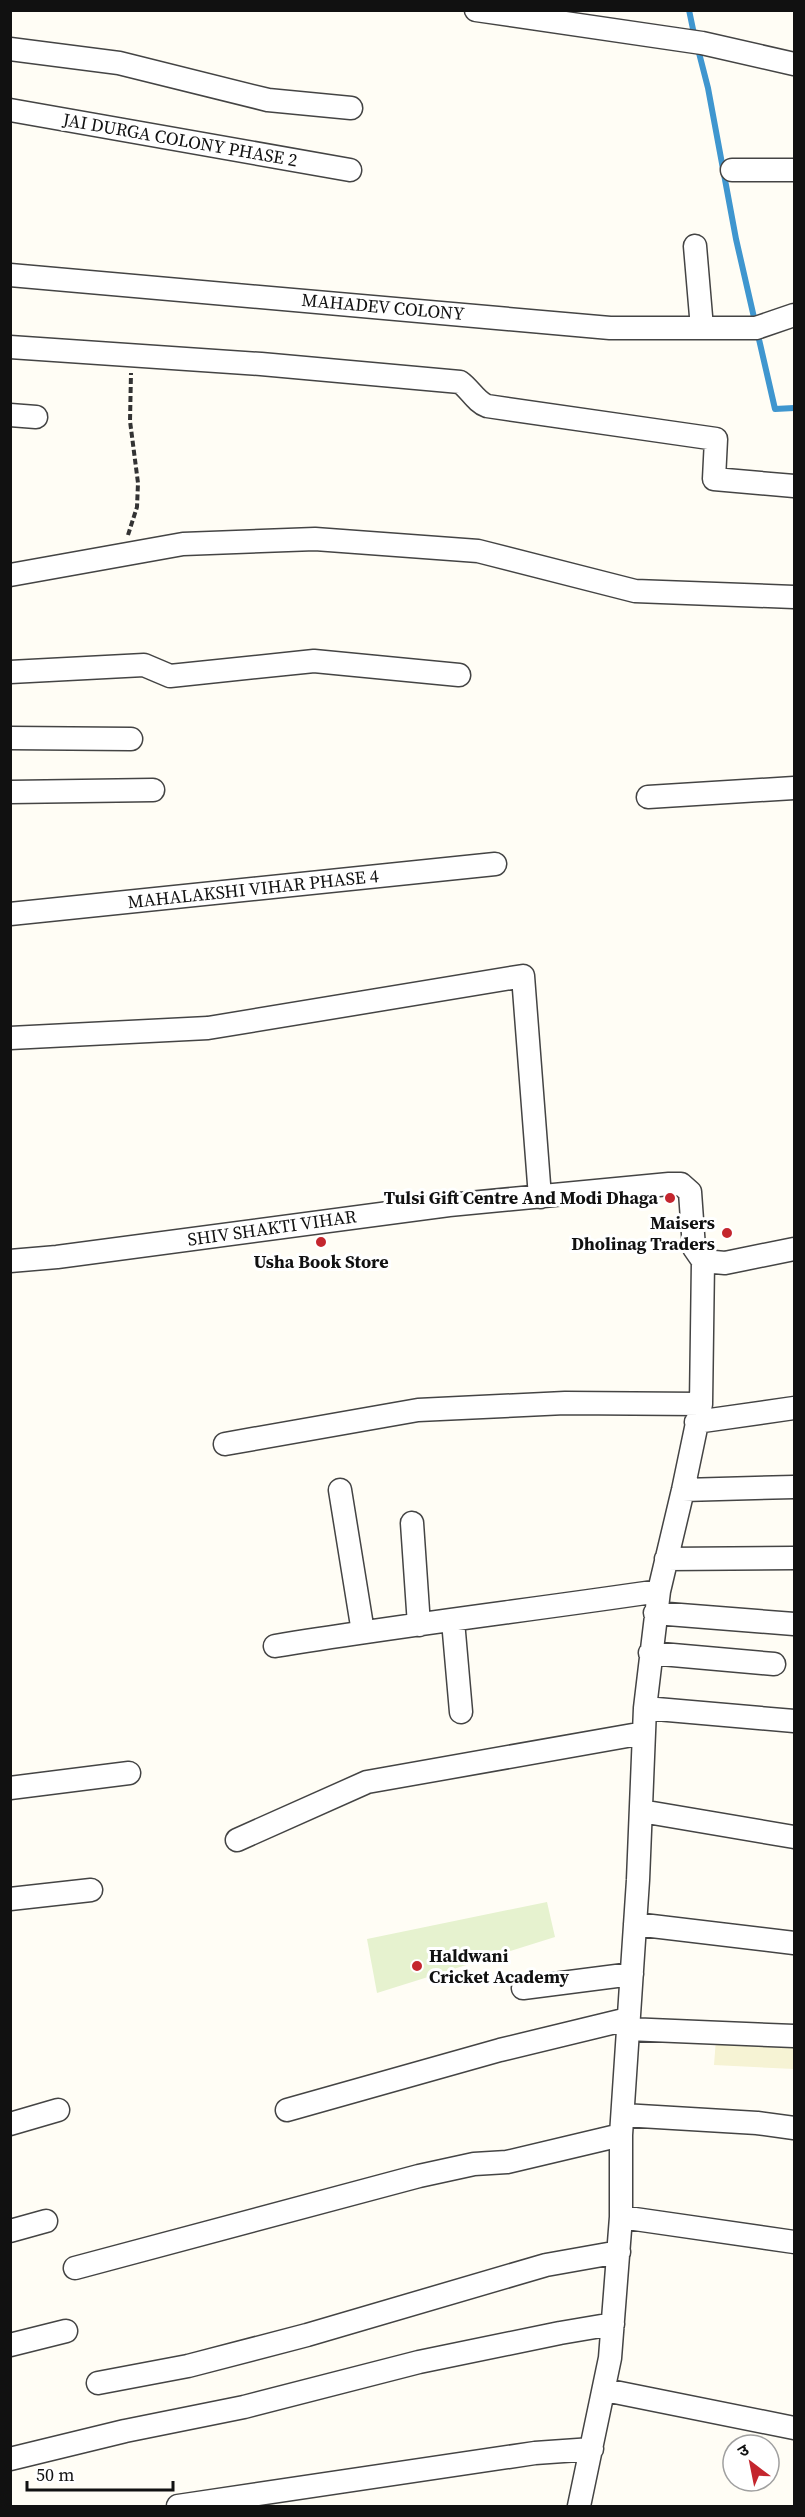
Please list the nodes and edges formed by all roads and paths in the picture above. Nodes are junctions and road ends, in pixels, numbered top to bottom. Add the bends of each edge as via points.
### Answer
1 (476, 10) edge
2 (10, 49) edge
3 (795, 64) edge
4 (351, 108) dead end
5 (10, 110) edge
6 (350, 170) dead end
7 (732, 170) dead end
8 (795, 170) edge
9 (695, 246) dead end
10 (10, 275) edge
11 (795, 315) edge
12 (702, 328) junction
13 (10, 347) edge
14 (132, 356) junction
15 (10, 415) edge
16 (36, 417) dead end
17 (795, 486) edge
18 (122, 556) junction
19 (10, 575) edge
20 (795, 597) edge
21 (10, 672) edge
22 (459, 675) dead end
23 (10, 738) edge
24 (131, 739) dead end
25 (795, 788) edge
26 (153, 790) dead end
27 (10, 792) edge
28 (648, 797) dead end
29 (495, 864) dead end
30 (10, 914) edge
31 (10, 1038) edge
32 (540, 1197) junction
33 (795, 1250) edge
34 (10, 1261) edge
35 (703, 1261) junction
36 (795, 1408) edge
37 (699, 1413) junction
38 (225, 1444) dead end
39 (795, 1487) edge
40 (340, 1490) dead end
41 (684, 1490) junction
42 (412, 1523) dead end
43 (795, 1558) edge
44 (666, 1559) junction
45 (657, 1602) junction
46 (453, 1622) junction
47 (795, 1624) edge
48 (419, 1625) junction
49 (363, 1632) junction
50 (275, 1646) dead end
51 (650, 1653) junction
52 (774, 1664) dead end
53 (645, 1708) junction
54 (461, 1712) dead end
55 (795, 1721) edge
56 (644, 1732) junction
57 (129, 1773) dead end
58 (10, 1788) edge
59 (641, 1811) junction
60 (795, 1837) edge
61 (237, 1840) dead end
62 (91, 1890) dead end
63 (10, 1899) edge
64 (635, 1924) junction
65 (795, 1943) edge
66 (632, 1974) junction
67 (523, 1988) dead end
68 (627, 2024) junction
69 (795, 2036) edge
70 (58, 2110) dead end
71 (287, 2110) dead end
72 (10, 2124) edge
73 (622, 2125) junction
74 (795, 2128) edge
75 (621, 2217) junction
76 (46, 2221) dead end
77 (10, 2231) edge
78 (795, 2242) edge
79 (619, 2252) junction
80 (75, 2268) dead end
81 (613, 2324) junction
82 (66, 2331) dead end
83 (10, 2345) edge
84 (98, 2383) dead end
85 (605, 2390) junction
86 (795, 2428) edge
87 (592, 2449) junction
88 (10, 2459) edge
89 (178, 2506) edge
90 (579, 2506) edge

1 - 3 street via 702,43
2 - 4 street via 119,63 268,100
5 - 6 street, JAI DURGA COLONY PHASE 2
7 - 8 street
9 - 12 street
10 - 12 street, MAHADEV COLONY via 610,328
11 - 12 street, MAHADEV COLONY via 756,328
13 - 14 street
14 - 17 street via 460,382 480,404 487,406 717,439 714,479
14 - 18 path via 130,421 137,507
15 - 16 street
18 - 19 street
18 - 20 street via 183,544 326,540 478,551 635,591
21 - 22 street via 144,665 170,676 315,661
23 - 24 street
25 - 28 street
26 - 27 street
29 - 30 street, MAHALAKSHI VIHAR PHASE 4
31 - 32 street via 208,1028 523,976
32 - 34 street, SHIV SHAKTI VIHAR via 449,1204
32 - 35 street, SHIV SHAKTI VIHAR via 681,1184 690,1192 694,1248
33 - 35 street via 725,1263
35 - 37 street
36 - 37 street
37 - 38 street via 565,1403 418,1410
37 - 41 street
39 - 41 street
40 - 49 street
41 - 44 street
42 - 48 street
43 - 44 street
44 - 45 street
45 - 46 street
45 - 47 street
45 - 51 street
46 - 48 street
46 - 54 street
48 - 49 street
49 - 50 street
51 - 52 street
51 - 53 street
53 - 55 street
53 - 56 street
56 - 59 street
56 - 61 street via 367,1782
57 - 58 street
59 - 60 street
59 - 64 street
62 - 63 street
64 - 65 street
64 - 66 street
66 - 67 street
66 - 68 street
68 - 69 street
68 - 71 street via 500,2050
68 - 73 street
70 - 72 street
73 - 74 street via 757,2123
73 - 75 street
73 - 80 street via 507,2162 474,2164 419,2176
75 - 78 street
75 - 79 street
76 - 77 street
79 - 81 street
79 - 84 street via 546,2265 188,2366
81 - 85 street
81 - 88 street via 418,2362 244,2407
82 - 83 street
85 - 86 street
85 - 87 street
87 - 89 street via 535,2453
87 - 90 street

